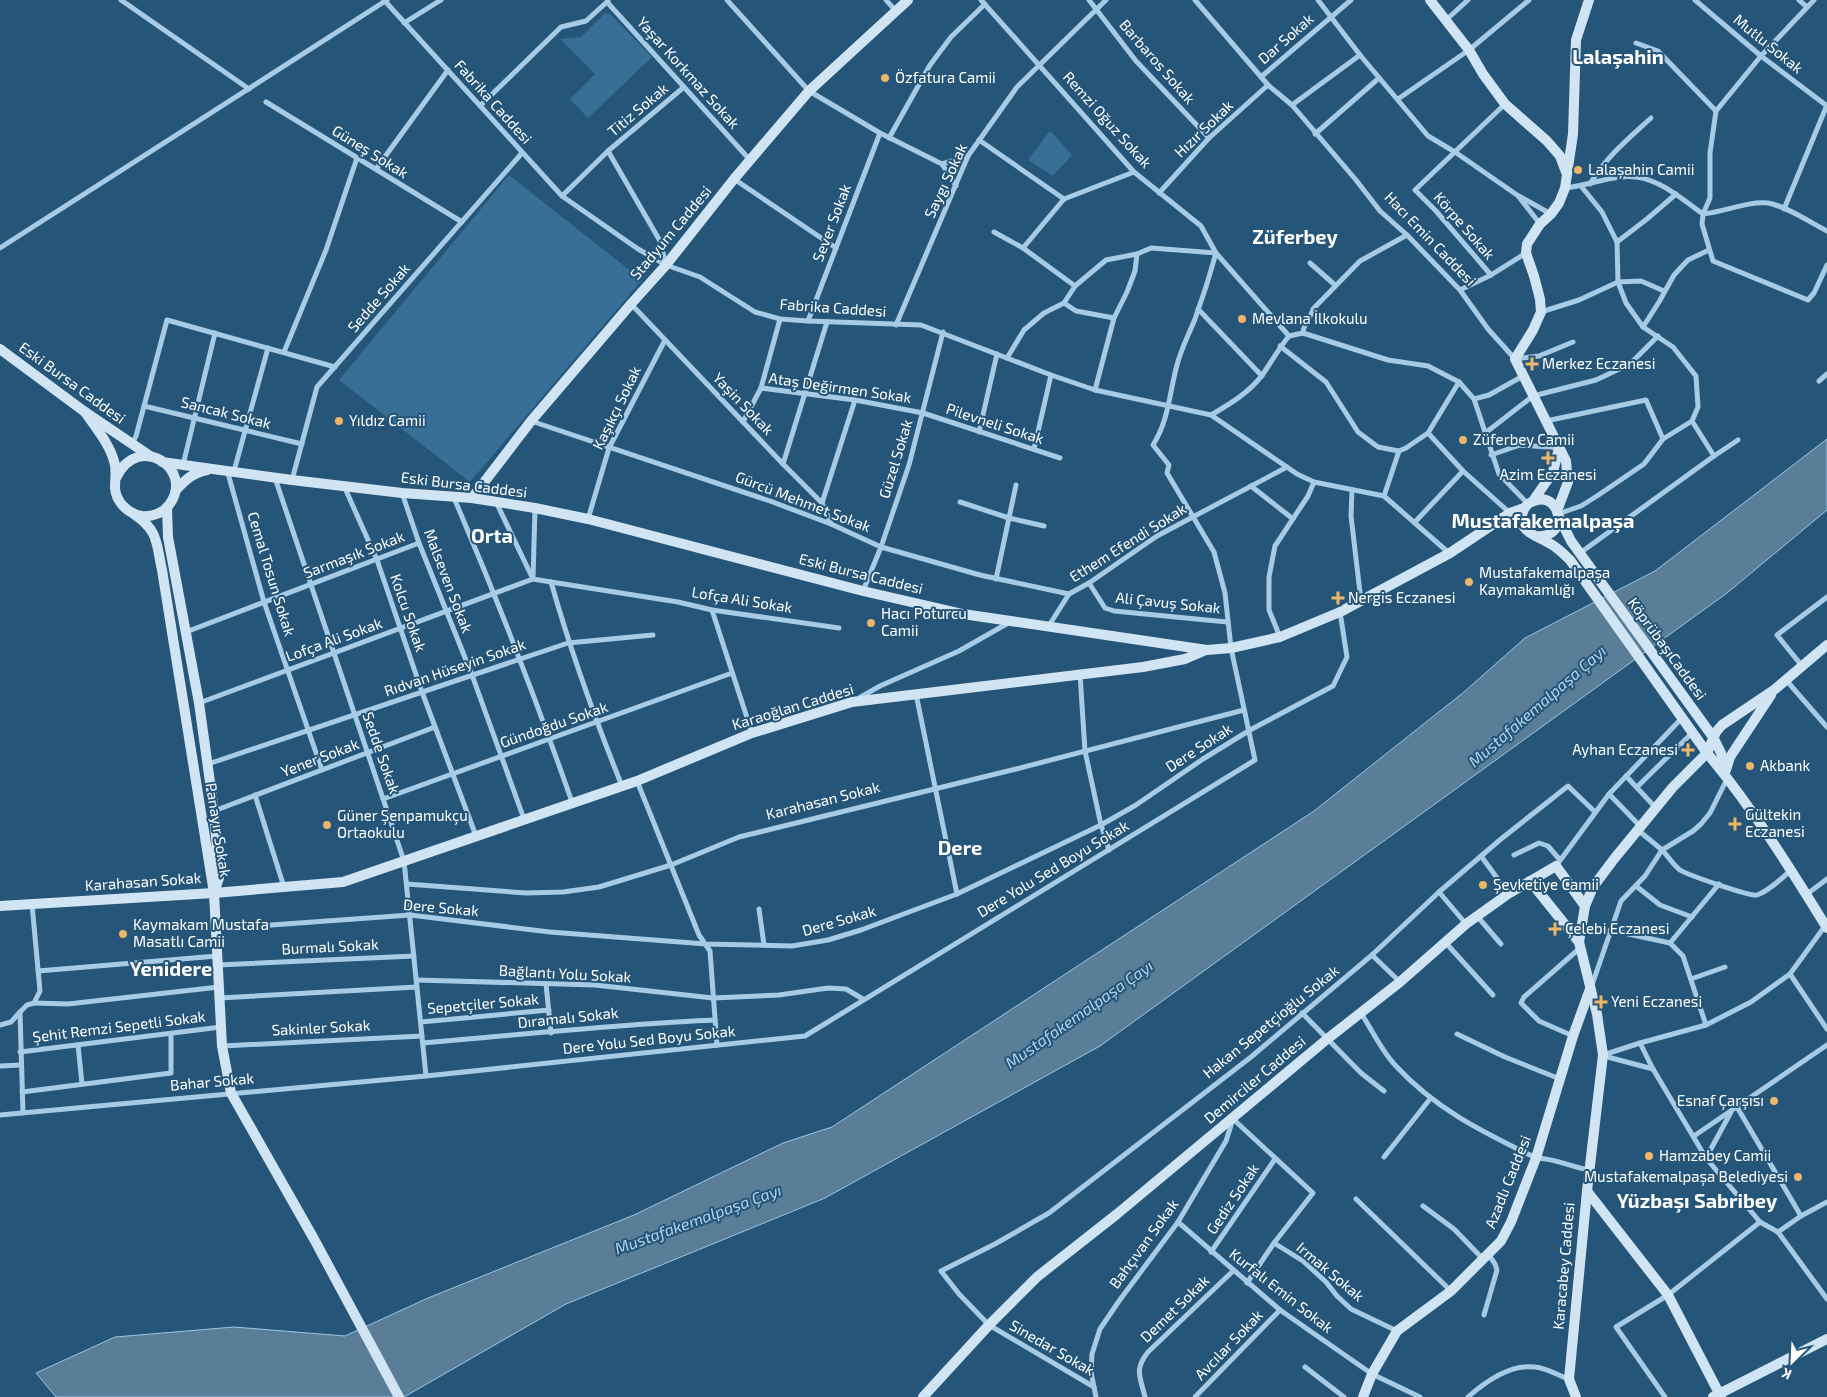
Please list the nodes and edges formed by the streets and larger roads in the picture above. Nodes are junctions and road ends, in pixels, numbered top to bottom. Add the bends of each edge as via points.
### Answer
1 (121, 0) edge
2 (386, 0) edge
3 (441, 0) edge
4 (727, 0) edge
5 (886, 0) edge
6 (908, 0) edge
7 (1089, 0) edge
8 (1106, 0) edge
9 (1195, 0) edge
10 (1318, 0) edge
11 (1351, 0) edge
12 (1430, 0) edge
13 (1468, 0) edge
14 (1530, 0) edge
15 (1590, 0) edge
16 (1695, 0) edge
17 (1799, 0) edge
18 (1814, 0) edge
19 (608, 1) edge
20 (983, 2) edge
21 (1807, 7) junction
22 (1096, 8) junction
23 (896, 11) junction
24 (1332, 16) junction
25 (1446, 20) junction
26 (404, 23) junction
27 (1636, 43) dead end
28 (1469, 50) junction
29 (1360, 54) junction
30 (1761, 56) junction
31 (1039, 65) junction
32 (448, 70) junction
33 (1261, 77) junction
34 (1379, 78) junction
35 (1268, 85) junction
36 (684, 87) junction
37 (249, 88) junction
38 (809, 91) junction
39 (1398, 99) junction
40 (266, 102) dead end
41 (1505, 104) junction
42 (481, 105) junction
43 (1292, 105) junction
44 (1827, 106) edge
45 (1716, 111) junction
46 (1651, 118) dead end
47 (880, 133) junction
48 (1315, 134) junction
49 (888, 138) junction
50 (1209, 138) junction
51 (979, 140) junction
52 (608, 151) junction
53 (522, 152) junction
54 (1455, 152) junction
55 (968, 156) junction
56 (357, 158) junction
57 (750, 160) junction
58 (942, 164) junction
59 (376, 170) junction
60 (1134, 172) junction
61 (1567, 175) junction
62 (734, 179) junction
63 (1590, 184) junction
64 (956, 186) junction
65 (1581, 186) junction
66 (1564, 188) junction
67 (1159, 193) junction
68 (1676, 194) junction
69 (1517, 195) junction
70 (562, 196) junction
71 (1064, 198) junction
72 (1784, 209) junction
73 (1551, 214) junction
74 (1703, 214) junction
75 (462, 222) junction
76 (1540, 224) junction
77 (1827, 231) edge
78 (994, 232) dead end
79 (1407, 235) junction
80 (1617, 242) junction
81 (0, 248) edge
82 (836, 248) junction
83 (1023, 248) junction
84 (1709, 250) junction
85 (1216, 253) junction
86 (1526, 253) junction
87 (1137, 254) junction
88 (1310, 263) dead end
89 (1827, 265) edge
90 (666, 266) junction
91 (1490, 276) junction
92 (1618, 282) junction
93 (1076, 286) junction
94 (1335, 286) junction
95 (1460, 290) junction
96 (1664, 291) junction
97 (1064, 303) junction
98 (631, 304) junction
99 (1198, 309) junction
100 (1541, 312) junction
101 (1114, 318) junction
102 (780, 319) junction
103 (808, 321) junction
104 (827, 322) junction
105 (896, 325) junction
106 (1643, 327) junction
107 (943, 332) junction
108 (215, 333) junction
109 (1303, 333) junction
110 (1290, 336) junction
111 (1658, 336) junction
112 (665, 340) junction
113 (1573, 342) dead end
114 (1280, 346) junction
115 (268, 348) junction
116 (0, 349) edge
117 (284, 352) junction
118 (997, 354) junction
119 (1007, 358) junction
120 (1515, 359) junction
121 (335, 366) junction
122 (1827, 374) edge
123 (1051, 375) junction
124 (1262, 376) junction
125 (1523, 376) junction
126 (1819, 381) dead end
127 (1459, 382) junction
128 (761, 388) junction
129 (1095, 390) junction
130 (805, 394) junction
131 (1533, 396) junction
132 (1474, 399) junction
133 (855, 400) junction
134 (1167, 405) junction
135 (144, 406) junction
136 (85, 412) junction
137 (923, 413) junction
138 (1211, 414) junction
139 (194, 418) junction
140 (1692, 421) junction
141 (531, 422) junction
142 (743, 422) junction
143 (1545, 422) junction
144 (245, 431) junction
145 (979, 432) junction
146 (1428, 433) junction
147 (1484, 434) junction
148 (1663, 439) junction
149 (1738, 440) dead end
150 (132, 444) junction
151 (302, 444) junction
152 (609, 448) junction
153 (1559, 448) junction
154 (1034, 449) junction
155 (1399, 451) junction
156 (1491, 455) junction
157 (1714, 456) junction
158 (152, 457) junction
159 (1060, 458) dead end
160 (162, 462) junction
161 (783, 464) junction
162 (182, 465) junction
163 (1287, 467) junction
164 (216, 469) junction
165 (230, 471) junction
166 (1463, 471) junction
167 (116, 478) junction
168 (275, 478) junction
169 (292, 480) junction
170 (1314, 482) junction
171 (343, 485) junction
172 (1016, 485) dead end
173 (1251, 486) junction
174 (176, 490) junction
175 (1352, 490) junction
176 (402, 492) junction
177 (1384, 496) junction
178 (454, 497) junction
179 (472, 498) junction
180 (496, 502) junction
181 (960, 502) dead end
182 (822, 503) junction
183 (1529, 504) junction
184 (167, 507) junction
185 (535, 508) junction
186 (1510, 513) junction
187 (134, 514) junction
188 (1558, 514) junction
189 (1193, 516) junction
190 (1009, 518) junction
191 (588, 519) junction
192 (1293, 520) junction
193 (1415, 522) junction
194 (831, 524) junction
195 (1044, 526) dead end
196 (1535, 536) junction
197 (419, 543) junction
198 (882, 547) junction
199 (1450, 553) junction
200 (1579, 553) junction
201 (376, 560) junction
202 (533, 579) junction
203 (996, 579) junction
204 (551, 582) junction
205 (1089, 583) junction
206 (311, 585) junction
207 (863, 591) junction
208 (494, 593) junction
209 (1069, 594) junction
210 (1827, 597) edge
211 (1361, 601) junction
212 (264, 602) junction
213 (712, 610) junction
214 (446, 611) junction
215 (1340, 612) junction
216 (1011, 621) junction
217 (1227, 622) junction
218 (1048, 627) junction
219 (839, 628) dead end
220 (401, 629) junction
221 (185, 632) junction
222 (653, 635) dead end
223 (1280, 637) junction
224 (568, 643) junction
225 (1827, 645) edge
226 (1231, 648) junction
227 (1207, 650) junction
228 (334, 654) junction
229 (519, 659) junction
230 (1802, 666) junction
231 (287, 670) junction
232 (732, 673) junction
233 (1080, 674) junction
234 (472, 675) junction
235 (1786, 680) junction
236 (1774, 690) junction
237 (422, 692) junction
238 (916, 694) junction
239 (852, 702) junction
240 (199, 703) junction
241 (1244, 710) junction
242 (355, 715) junction
243 (1682, 718) junction
244 (596, 723) junction
245 (435, 726) junction
246 (1827, 727) edge
247 (1250, 730) junction
248 (309, 731) junction
249 (1693, 732) junction
250 (752, 733) junction
251 (1713, 738) junction
252 (550, 740) junction
253 (1738, 743) junction
254 (1085, 751) junction
255 (1707, 752) junction
256 (368, 753) junction
257 (1721, 753) junction
258 (501, 756) junction
259 (208, 764) junction
260 (322, 770) junction
261 (453, 774) junction
262 (1626, 776) junction
263 (1726, 777) junction
264 (637, 781) junction
265 (622, 786) junction
266 (1637, 787) junction
267 (936, 788) junction
268 (1609, 794) junction
269 (255, 796) junction
270 (383, 799) junction
271 (572, 802) junction
272 (1656, 808) junction
273 (214, 811) junction
274 (1595, 812) junction
275 (524, 819) junction
276 (1101, 825) junction
277 (1640, 829) junction
278 (476, 836) junction
279 (1109, 850) junction
280 (1662, 850) junction
281 (1514, 855) dead end
282 (1481, 856) junction
283 (404, 861) junction
284 (1558, 863) junction
285 (671, 865) junction
286 (1791, 870) junction
287 (1827, 880) edge
288 (1530, 881) junction
289 (408, 884) junction
290 (1719, 884) junction
291 (1636, 886) junction
292 (284, 887) junction
293 (1439, 892) junction
294 (214, 893) junction
295 (957, 894) junction
296 (1508, 894) junction
297 (1807, 894) junction
298 (32, 904) junction
299 (0, 906) edge
300 (1585, 906) junction
301 (759, 909) dead end
302 (410, 915) junction
303 (1477, 916) junction
304 (1692, 917) junction
305 (1466, 924) junction
306 (1826, 927) edge
307 (216, 929) junction
308 (1610, 930) junction
309 (1445, 942) junction
310 (1670, 942) junction
311 (706, 944) junction
312 (1501, 944) dead end
313 (764, 945) junction
314 (1580, 945) junction
315 (1372, 955) junction
316 (414, 956) junction
317 (217, 960) junction
318 (1725, 967) dead end
319 (38, 971) junction
320 (1790, 974) junction
321 (1691, 979) junction
322 (416, 980) junction
323 (1400, 982) junction
324 (546, 984) junction
325 (219, 987) junction
326 (417, 987) junction
327 (1590, 989) junction
328 (1494, 995) dead end
329 (219, 998) junction
330 (713, 998) junction
331 (863, 998) junction
332 (34, 1003) junction
333 (549, 1010) junction
334 (20, 1012) junction
335 (1302, 1013) junction
336 (1361, 1013) junction
337 (715, 1020) junction
338 (420, 1022) junction
339 (0, 1025) edge
340 (1706, 1025) junction
341 (221, 1027) junction
342 (1827, 1029) edge
343 (551, 1033) junction
344 (171, 1034) junction
345 (1457, 1034) dead end
346 (422, 1036) junction
347 (1573, 1036) junction
348 (1326, 1040) junction
349 (423, 1043) junction
350 (1640, 1043) junction
351 (1827, 1044) edge
352 (78, 1045) junction
353 (717, 1045) junction
354 (222, 1046) junction
355 (20, 1052) junction
356 (1603, 1056) junction
357 (21, 1065) junction
358 (0, 1066) edge
359 (1653, 1070) junction
360 (426, 1076) junction
361 (1561, 1079) junction
362 (82, 1084) junction
363 (1384, 1091) dead end
364 (22, 1092) junction
365 (231, 1093) junction
366 (1430, 1099) junction
367 (1737, 1107) junction
368 (1731, 1110) junction
369 (23, 1113) junction
370 (0, 1115) edge
371 (1233, 1119) junction
372 (1694, 1136) junction
373 (1384, 1156) dead end
374 (1536, 1158) junction
375 (1706, 1158) junction
376 (1275, 1159) junction
377 (1589, 1170) junction
378 (1587, 1191) junction
379 (1356, 1199) dead end
380 (1827, 1202) edge
381 (1423, 1206) dead end
382 (1801, 1216) junction
383 (1178, 1222) junction
384 (1760, 1222) junction
385 (1778, 1232) junction
386 (1274, 1243) junction
387 (1211, 1252) junction
388 (1486, 1257) junction
389 (941, 1271) joint
390 (1233, 1271) junction
391 (1247, 1283) junction
392 (1450, 1291) junction
393 (1668, 1295) junction
394 (1827, 1299) edge
395 (1280, 1310) junction
396 (1484, 1315) dead end
397 (989, 1325) junction
398 (1397, 1331) junction
399 (1827, 1339) edge
400 (1305, 1367) dead end
401 (1372, 1374) junction
402 (1569, 1379) junction
403 (1094, 1386) junction
404 (1199, 1396) edge
405 (1717, 1396) edge
406 (399, 1397) edge
407 (923, 1397) edge
408 (1096, 1397) edge
409 (1145, 1397) edge
410 (1344, 1397) edge
411 (1363, 1397) edge
412 (1420, 1397) edge
413 (1468, 1397) edge
414 (1576, 1397) edge
415 (1665, 1397) edge

1 - 37 street
2 - 26 street, Fabrika Caddesi
2 - 37 street
3 - 26 street
4 - 38 street
5 - 23 street
6 - 23 street, Stadyum Caddesi
7 - 22 street, Barbaros Sokak
8 - 22 street, Saygı Sokak
9 - 33 street, Hacı Emin Caddesi
10 - 24 street
11 - 24 street, Dar Sokak
12 - 25 street
13 - 25 street
14 - 28 street
15 - 61 street via 1576,40
16 - 30 street, Mutlu Sokak
17 - 21 street
18 - 21 street
19 - 36 street, Yaşar Korkmaz Sokak
19 - 42 street via 586,21 561,27
20 - 31 street, Remzi Oğuz Sokak
20 - 49 street via 930,64
21 - 30 street
22 - 31 street, Saygı Sokak
22 - 50 street, Barbaros Sokak via 1136,61
23 - 38 street, Stadyum Caddesi
24 - 29 street
24 - 33 street, Dar Sokak
25 - 28 street
26 - 32 street, Fabrika Caddesi
27 - 45 street via 1658,51
28 - 39 street
28 - 41 street
29 - 34 street
29 - 43 street
30 - 44 street, Mutlu Sokak
30 - 45 street
31 - 51 street, Saygı Sokak via 1017,87
31 - 60 street, Remzi Oğuz Sokak
32 - 42 street, Fabrika Caddesi
32 - 59 street
33 - 35 street, Hacı Emin Caddesi
34 - 39 street
34 - 48 street
35 - 43 street, Hacı Emin Caddesi
35 - 50 street, Hızır Sokak
36 - 52 street, Titiz Sokak
36 - 57 street, Yaşar Korkmaz Sokak
37 - 81 street
38 - 47 street
38 - 57 street, Stadyum Caddesi
39 - 54 street via 1428,136
40 - 56 street, Güneş Sokak
41 - 54 street
41 - 61 street via 1547,141 1560,156
42 - 53 street, Fabrika Caddesi
43 - 48 street, Hacı Emin Caddesi
44 - 72 street
45 - 74 street via 1710,153 1710,198
46 - 63 street via 1600,166
47 - 49 street
47 - 82 street, Sever Sokak
48 - 79 street, Hacı Emin Caddesi via 1380,211
49 - 58 street
50 - 67 street, Hızır Sokak
51 - 55 street, Saygı Sokak
51 - 71 street
52 - 70 street, Titiz Sokak
52 - 90 street, Titiz Sokak via 660,241
53 - 70 street, Fabrika Caddesi
53 - 75 street, Sedde Sokak
54 - 69 street
54 - 91 street, Körpe Sokak via 1415,190
55 - 58 street
55 - 64 street, Saygı Sokak
56 - 59 street, Güneş Sokak
56 - 117 street via 326,250
57 - 62 street, Stadyum Caddesi
58 - 64 street
59 - 75 street, Güneş Sokak
60 - 67 street, Remzi Oğuz Sokak
60 - 71 street
61 - 66 street
62 - 82 street
62 - 90 street, Stadyum Caddesi
63 - 65 street
63 - 68 street via 1623,177 1650,180
64 - 105 street, Saygı Sokak
65 - 66 street
65 - 80 street via 1602,212
66 - 73 street
67 - 85 street, Remzi Oğuz Sokak via 1201,226
68 - 74 street
68 - 80 street
69 - 73 street
69 - 76 street
70 - 90 street, Fabrika Caddesi
71 - 83 street
72 - 74 street via 1768,203
72 - 77 street
73 - 76 street
74 - 84 street via 1702,224
75 - 121 street, Sedde Sokak
76 - 86 street via 1527,244
78 - 83 street
79 - 94 street via 1360,261
79 - 95 street, Hacı Emin Caddesi
80 - 92 street
82 - 103 street, Sever Sokak
83 - 93 street
84 - 89 street via 1713,261 1808,300
84 - 96 street via 1688,260
85 - 87 street via 1151,248
85 - 99 street
85 - 110 street, Remzi Oğuz Sokak
86 - 91 street
86 - 100 street
87 - 93 street via 1106,260
87 - 101 street via 1135,270
88 - 94 street
90 - 98 street, Stadyum Caddesi
90 - 102 street, Fabrika Caddesi via 700,277 755,312
91 - 95 street
92 - 96 street via 1641,281
92 - 100 street via 1580,300
92 - 106 street via 1626,303
93 - 97 street
94 - 109 street via 1313,309
95 - 120 street, Hacı Emin Caddesi
96 - 106 street
97 - 101 street via 1076,311
97 - 119 street via 1044,313 1024,330
98 - 112 street, Yaşin Sokak
98 - 141 street, Stadyum Caddesi
99 - 124 street
99 - 134 street via 1177,364
100 - 120 street
101 - 129 street
102 - 103 street, Fabrika Caddesi
102 - 128 street
103 - 104 street, Fabrika Caddesi
104 - 105 street, Fabrika Caddesi
104 - 130 street
105 - 107 street, Fabrika Caddesi via 921,324
106 - 111 street
107 - 118 street, Fabrika Caddesi
107 - 137 street, Güzel Sokak
108 - 115 street
108 - 135 street via 167,320
108 - 139 street
109 - 110 street
109 - 127 street via 1388,360 1428,366
110 - 114 street
111 - 131 street via 1630,364 1596,380
111 - 140 street via 1673,347 1696,376 1698,407
112 - 142 street, Yaşin Sokak
112 - 152 street, Kaşıkçı Sokak
113 - 120 street via 1538,356
114 - 124 street
114 - 155 street via 1326,382 1358,432 1378,447
115 - 117 street
115 - 144 street
116 - 136 street, Eski Bursa Caddesi
117 - 121 street
118 - 119 street, Fabrika Caddesi
118 - 145 street
119 - 123 street, Fabrika Caddesi
120 - 125 street, Hacı Emin Caddesi
121 - 151 street, Sedde Sokak via 317,387
122 - 126 street
123 - 129 street, Fabrika Caddesi
123 - 154 street
124 - 138 street via 1237,400
125 - 131 street, Hacı Emin Caddesi
125 - 132 street via 1489,395
127 - 132 street
127 - 146 street
128 - 130 street, Ataş Değirmen Sokak
128 - 142 street, Ataş Değirmen Sokak
129 - 134 street, Fabrika Caddesi
130 - 133 street, Ataş Değirmen Sokak
130 - 161 street
131 - 143 street, Hacı Emin Caddesi
131 - 147 street
132 - 147 street
133 - 137 street, Ataş Değirmen Sokak
133 - 182 street
134 - 138 street, Fabrika Caddesi
134 - 189 street via 1168,414 1153,445 1169,465 1167,473
135 - 139 street, Sancak Sokak
135 - 150 street
136 - 150 street, Eski Bursa Caddesi
136 - 167 street via 108,446
137 - 145 street, Pilevneli Sokak
137 - 198 street, Güzel Sokak
138 - 163 street
139 - 144 street, Sancak Sokak
139 - 162 street
140 - 148 street
140 - 157 street
141 - 152 street, Gürcü Mehmet Sokak
141 - 179 street, Stadyum Caddesi
142 - 161 street, Yaşin Sokak
143 - 148 street via 1646,400
143 - 153 street, Hacı Emin Caddesi
144 - 151 street, Sancak Sokak
144 - 165 street
145 - 154 street, Pilevneli Sokak
146 - 155 street
146 - 166 street
147 - 156 street
148 - 188 street via 1644,464 1581,506
149 - 157 street
150 - 158 street, Eski Bursa Caddesi
151 - 169 street, Sedde Sokak
152 - 191 street, Kaşıkçı Sokak
152 - 194 street, Gürcü Mehmet Sokak
153 - 156 street via 1520,445
153 - 183 street via 1553,472
153 - 188 street, Hacı Emin Caddesi via 1566,461 1568,482
154 - 159 street, Pilevneli Sokak
155 - 177 street
156 - 183 street via 1498,474
157 - 200 street
158 - 160 street
158 - 167 street via 128,461
160 - 162 street, Eski Bursa Caddesi
160 - 174 street via 172,471
161 - 182 street, Yaşin Sokak
162 - 164 street, Eski Bursa Caddesi
163 - 170 street
163 - 173 street, Ethem Efendi Sokak
164 - 165 street, Eski Bursa Caddesi
164 - 174 street via 196,472
165 - 168 street, Eski Bursa Caddesi
165 - 212 street, Cemal Tosun Sokak
166 - 186 street
166 - 193 street
167 - 187 street via 118,498 123,507
168 - 169 street, Eski Bursa Caddesi
168 - 206 street, Sedde Sokak
169 - 171 street, Eski Bursa Caddesi
170 - 175 street
170 - 192 street
171 - 176 street, Eski Bursa Caddesi
171 - 201 street, Kolcu Sokak
172 - 190 street
173 - 189 street, Ethem Efendi Sokak
173 - 192 street
174 - 184 street
175 - 177 street
175 - 211 street via 1351,516
176 - 178 street, Eski Bursa Caddesi
176 - 197 street, Malseven Sokak
177 - 193 street
178 - 179 street, Eski Bursa Caddesi
178 - 208 street
179 - 180 street, Eski Bursa Caddesi
180 - 185 street, Eski Bursa Caddesi
180 - 202 street
181 - 190 street
182 - 194 street, Yaşin Sokak
183 - 186 street, Eski Bursa Caddesi
183 - 188 street via 1539,500 1550,502
183 - 196 street via 1521,519 1525,530
184 - 187 street via 150,516
184 - 221 street, Panayır Sokak via 168,537
185 - 191 street, Eski Bursa Caddesi
185 - 202 street
186 - 199 street, Eski Bursa Caddesi
187 - 294 street, Panayır Sokak via 150,526 156,543
188 - 196 street via 1556,528 1552,532 1547,536
188 - 200 street, KöprübaşıCaddesi
189 - 205 street, Ethem Efendi Sokak via 1157,536
189 - 217 street via 1214,552 1225,593
190 - 195 street
190 - 203 street
191 - 207 street, Eski Bursa Caddesi
192 - 223 street via 1275,546 1269,577 1269,610
193 - 199 street
194 - 198 street, Gürcü Mehmet Sokak
196 - 243 street, KöprübaşıCaddesi via 1570,560
197 - 201 street, Sarmaşık Sokak
197 - 214 street, Malseven Sokak
198 - 203 street, Gürcü Mehmet Sokak
198 - 207 street, Güzel Sokak
199 - 211 street, Eski Bursa Caddesi
200 - 251 street, KöprübaşıCaddesi
201 - 206 street, Sarmaşık Sokak
201 - 220 street, Kolcu Sokak
202 - 204 street, Lofça Ali Sokak
202 - 208 street, Lofça Ali Sokak
203 - 209 street, Gürcü Mehmet Sokak
204 - 213 street, Lofça Ali Sokak
204 - 224 street
205 - 209 street, Ethem Efendi Sokak
205 - 217 street, Ali Çavuş Sokak via 1105,608 1114,611
206 - 212 street, Sarmaşık Sokak
206 - 228 street, Sedde Sokak
207 - 216 street, Eski Bursa Caddesi via 963,614
208 - 214 street, Lofça Ali Sokak
208 - 229 street
209 - 218 street, Ethem Efendi Sokak
210 - 230 street via 1777,635
211 - 215 street, Eski Bursa Caddesi
212 - 221 street, Sarmaşık Sokak
212 - 231 street, Cemal Tosun Sokak
213 - 219 street, Lofça Ali Sokak
213 - 232 street
214 - 220 street, Lofça Ali Sokak
214 - 234 street, Malseven Sokak
215 - 223 street, Eski Bursa Caddesi
215 - 247 street, Dere Sokak via 1347,657 1333,686
216 - 218 street, Eski Bursa Caddesi
216 - 239 street via 959,651
217 - 226 street
218 - 227 street, Eski Bursa Caddesi
220 - 228 street, Lofça Ali Sokak
220 - 237 street, Kolcu Sokak
221 - 240 street, Panayır Sokak
222 - 224 street, Rıdvan Hüseyin Sokak
223 - 226 street, Eski Bursa Caddesi
224 - 229 street, Rıdvan Hüseyin Sokak
224 - 244 street
225 - 230 street
226 - 227 street, Eski Bursa Caddesi
226 - 241 street
227 - 233 street, Karaoğlan Caddesi via 1142,667
228 - 231 street, Lofça Ali Sokak
228 - 242 street, Sedde Sokak
229 - 234 street, Rıdvan Hüseyin Sokak
229 - 252 street
230 - 235 street
231 - 240 street, Lofça Ali Sokak
231 - 248 street, Cemal Tosun Sokak
232 - 244 street, Gündoğdu Sokak
232 - 250 street
233 - 238 street, Karaoğlan Caddesi
233 - 254 street
234 - 237 street, Rıdvan Hüseyin Sokak
234 - 258 street, Malseven Sokak
235 - 236 street
235 - 246 street
236 - 251 street via 1722,725
236 - 253 street
237 - 242 street, Rıdvan Hüseyin Sokak
237 - 245 street, Kolcu Sokak
238 - 239 street, Karaoğlan Caddesi
238 - 267 street
239 - 250 street, Karaoğlan Caddesi
240 - 259 street, Panayır Sokak
241 - 247 street
241 - 254 street, Karahasan Sokak
242 - 248 street, Rıdvan Hüseyin Sokak
242 - 256 street, Sedde Sokak
243 - 249 street, KöprübaşıCaddesi
243 - 262 street, Demirciler Caddesi
244 - 252 street, Gündoğdu Sokak
244 - 265 street
245 - 256 street, Yener Sokak
245 - 261 street, Kolcu Sokak
247 - 276 street, Dere Sokak
247 - 279 street, Dere Yolu Sed Boyu Sokak via 1256,760
248 - 259 street, Rıdvan Hüseyin Sokak
248 - 260 street, Cemal Tosun Sokak
249 - 255 street, KöprübaşıCaddesi
249 - 266 street
250 - 264 street, Karaoğlan Caddesi
251 - 255 street
251 - 257 street, KöprübaşıCaddesi
252 - 258 street, Gündoğdu Sokak
252 - 271 street
253 - 257 street
253 - 263 street via 1730,756
254 - 267 street, Karahasan Sokak
254 - 276 street
255 - 257 street
255 - 263 street, KöprübaşıCaddesi
255 - 272 street
256 - 260 street, Yener Sokak
256 - 270 street, Sedde Sokak
257 - 263 street, KöprübaşıCaddesi
258 - 261 street, Gündoğdu Sokak
258 - 275 street, Malseven Sokak
259 - 273 street, Panayır Sokak
260 - 269 street, Yener Sokak
261 - 270 street, Gündoğdu Sokak
261 - 278 street, Kolcu Sokak
262 - 266 street
262 - 268 street, Demirciler Caddesi
263 - 280 street via 1710,813 1701,824
263 - 286 street, KöprübaşıCaddesi
264 - 265 street, Karaoğlan Caddesi
264 - 285 street
265 - 271 street, Karaoğlan Caddesi
266 - 272 street
267 - 285 street, Karahasan Sokak via 739,837
267 - 295 street
268 - 274 street, Demirciler Caddesi
268 - 277 street
269 - 273 street, Yener Sokak
269 - 292 street
270 - 283 street, Sedde Sokak
271 - 275 street, Karaoğlan Caddesi
272 - 277 street
273 - 294 street, Panayır Sokak via 219,878
274 - 282 street, Hakan Sepetçioğlu Sokak via 1568,786
274 - 284 street, Demirciler Caddesi
275 - 278 street, Karaoğlan Caddesi
276 - 279 street
276 - 295 street, Dere Sokak
277 - 280 street
277 - 300 street via 1593,887
278 - 283 street, Karaoğlan Caddesi
279 - 331 street, Dere Yolu Sed Boyu Sokak
280 - 290 street via 1680,870
280 - 291 street
281 - 284 street via 1539,843 1548,846
282 - 293 street, Hakan Sepetçioğlu Sokak
282 - 296 street
283 - 289 street, Sedde Sokak
283 - 292 street, Karahasan Sokak via 343,882
284 - 288 street, Demirciler Caddesi
284 - 300 street
285 - 289 street, Karahasan Sokak via 599,887 563,892 526,893
285 - 311 street
286 - 290 street via 1756,896
286 - 297 street, KöprübaşıCaddesi
287 - 297 street
288 - 296 street, Demirciler Caddesi
288 - 314 street
289 - 302 street, Sedde Sokak
290 - 304 street
291 - 304 street via 1660,905
291 - 308 street via 1621,901
292 - 294 street, Karahasan Sokak
293 - 305 street
293 - 315 street, Hakan Sepetçioğlu Sokak
294 - 298 street, Karahasan Sokak
294 - 307 street
295 - 313 street, Dere Sokak via 828,940 792,946
296 - 303 street, Demirciler Caddesi
297 - 306 street, KöprübaşıCaddesi
298 - 299 street, Karahasan Sokak
298 - 319 street
300 - 314 street
301 - 313 street
302 - 307 street, Dere Sokak
302 - 311 street, Dere Sokak via 550,932
302 - 316 street, Sedde Sokak
303 - 305 street, Demirciler Caddesi
303 - 312 street
304 - 310 street
305 - 309 street, Demirciler Caddesi
306 - 320 street
307 - 317 street
308 - 310 street
308 - 327 street
309 - 323 street, Demirciler Caddesi
309 - 328 street
310 - 321 street via 1683,956
311 - 313 street, Dere Sokak
311 - 330 street via 710,951
314 - 327 street, Karacabey Caddesi
314 - 347 street via 1521,1003 1539,1021
315 - 323 street
315 - 335 street, Hakan Sepetçioğlu Sokak
316 - 317 street, Burmalı Sokak
316 - 322 street, Sedde Sokak
317 - 319 street, Burmalı Sokak
317 - 325 street
318 - 321 street
319 - 332 street via 40,991
320 - 340 street via 1751,1002
320 - 342 street
321 - 340 street
322 - 324 street, Bağlantı Yolu Sokak
322 - 326 street, Sedde Sokak
323 - 336 street, Demirciler Caddesi
324 - 330 street, Bağlantı Yolu Sokak via 595,985
324 - 333 street
325 - 329 street
325 - 332 street via 68,1004
326 - 329 street
326 - 338 street, Sedde Sokak
327 - 347 street, Azadlı Caddesi
327 - 356 street, Karacabey Caddesi
329 - 341 street
330 - 331 street via 779,995 828,988 846,989
330 - 337 street
331 - 353 street, Dere Yolu Sed Boyu Sokak via 805,1036
332 - 334 street via 26,1005
333 - 338 street, Sepetçiler Sokak
333 - 343 street
334 - 339 street via 11,1022
334 - 355 street
335 - 348 street
335 - 389 street, Hakan Sepetçioğlu Sokak via 1251,1057 1049,1213
336 - 348 street, Demirciler Caddesi
336 - 366 street via 1394,1064
337 - 343 street, Dıramalı Sokak via 644,1023
337 - 353 street
338 - 346 street, Sedde Sokak
340 - 350 street
341 - 344 street, Şehit Remzi Sepetli Sokak
341 - 354 street
343 - 349 street, Dıramalı Sokak
344 - 352 street, Şehit Remzi Sepetli Sokak
344 - 362 street, Bahar Sokak via 171,1072
345 - 361 street
346 - 349 street, Sedde Sokak
346 - 354 street, Sakinler Sokak
347 - 361 street, Azadlı Caddesi
348 - 363 street
348 - 371 street, Demirciler Caddesi
349 - 360 street, Sedde Sokak
350 - 356 street
350 - 359 street
351 - 367 street
352 - 355 street, Şehit Remzi Sepetli Sokak
352 - 362 street
353 - 360 street, Dere Yolu Sed Boyu Sokak
354 - 365 street
355 - 357 street
356 - 359 street
356 - 377 street, Karacabey Caddesi
357 - 358 street, Şehit Remzi Sepetli Sokak
357 - 364 street
359 - 372 street
360 - 365 street, Bahar Sokak
361 - 374 street, Azadlı Caddesi
362 - 364 street, Bahar Sokak
364 - 369 street
365 - 369 street, Bahar Sokak
365 - 406 street
366 - 373 street
366 - 374 street via 1471,1126
367 - 368 street
367 - 382 street
368 - 372 street
368 - 375 street
369 - 370 street, Bahar Sokak
371 - 376 street
371 - 383 street, Bahçıvan Sokak via 1226,1140
371 - 397 street, Demirciler Caddesi via 1037,1277
372 - 375 street
374 - 377 street
374 - 388 street, Azadlı Caddesi via 1511,1222
375 - 384 street
376 - 386 street via 1313,1193
376 - 387 street, Gediz Sokak
377 - 378 street, Karacabey Caddesi
378 - 393 street
378 - 402 street, Karacabey Caddesi
379 - 392 street
380 - 382 street
381 - 388 street
382 - 385 street
383 - 387 street, Kurfalı Emin Sokak
383 - 403 street, Bahçıvan Sokak via 1100,1329 1092,1354
384 - 385 street
384 - 393 street
385 - 394 street
386 - 391 street
386 - 398 street, Irmak Sokak via 1303,1261 1351,1309
387 - 390 street, Kurfalı Emin Sokak
388 - 392 street, Azadlı Caddesi
388 - 396 street via 1497,1270
389 - 397 street, Sinedar Sokak
390 - 391 street, Kurfalı Emin Sokak
390 - 409 street, Demet Sokak via 1140,1362
391 - 395 street, Kurfalı Emin Sokak
392 - 398 street, Azadlı Caddesi
393 - 405 street
393 - 415 street via 1616,1328
395 - 401 street, Kurfalı Emin Sokak
395 - 404 street, Avcılar Sokak
397 - 403 street, Sinedar Sokak
397 - 407 street, Demirciler Caddesi
398 - 401 street, Azadlı Caddesi
399 - 405 street
400 - 410 street
401 - 411 street, Azadlı Caddesi
401 - 412 street, Kurfalı Emin Sokak
402 - 413 street via 1536,1366 1522,1367 1483,1384
402 - 414 street, Karacabey Caddesi
403 - 408 street, Sinedar Sokak

